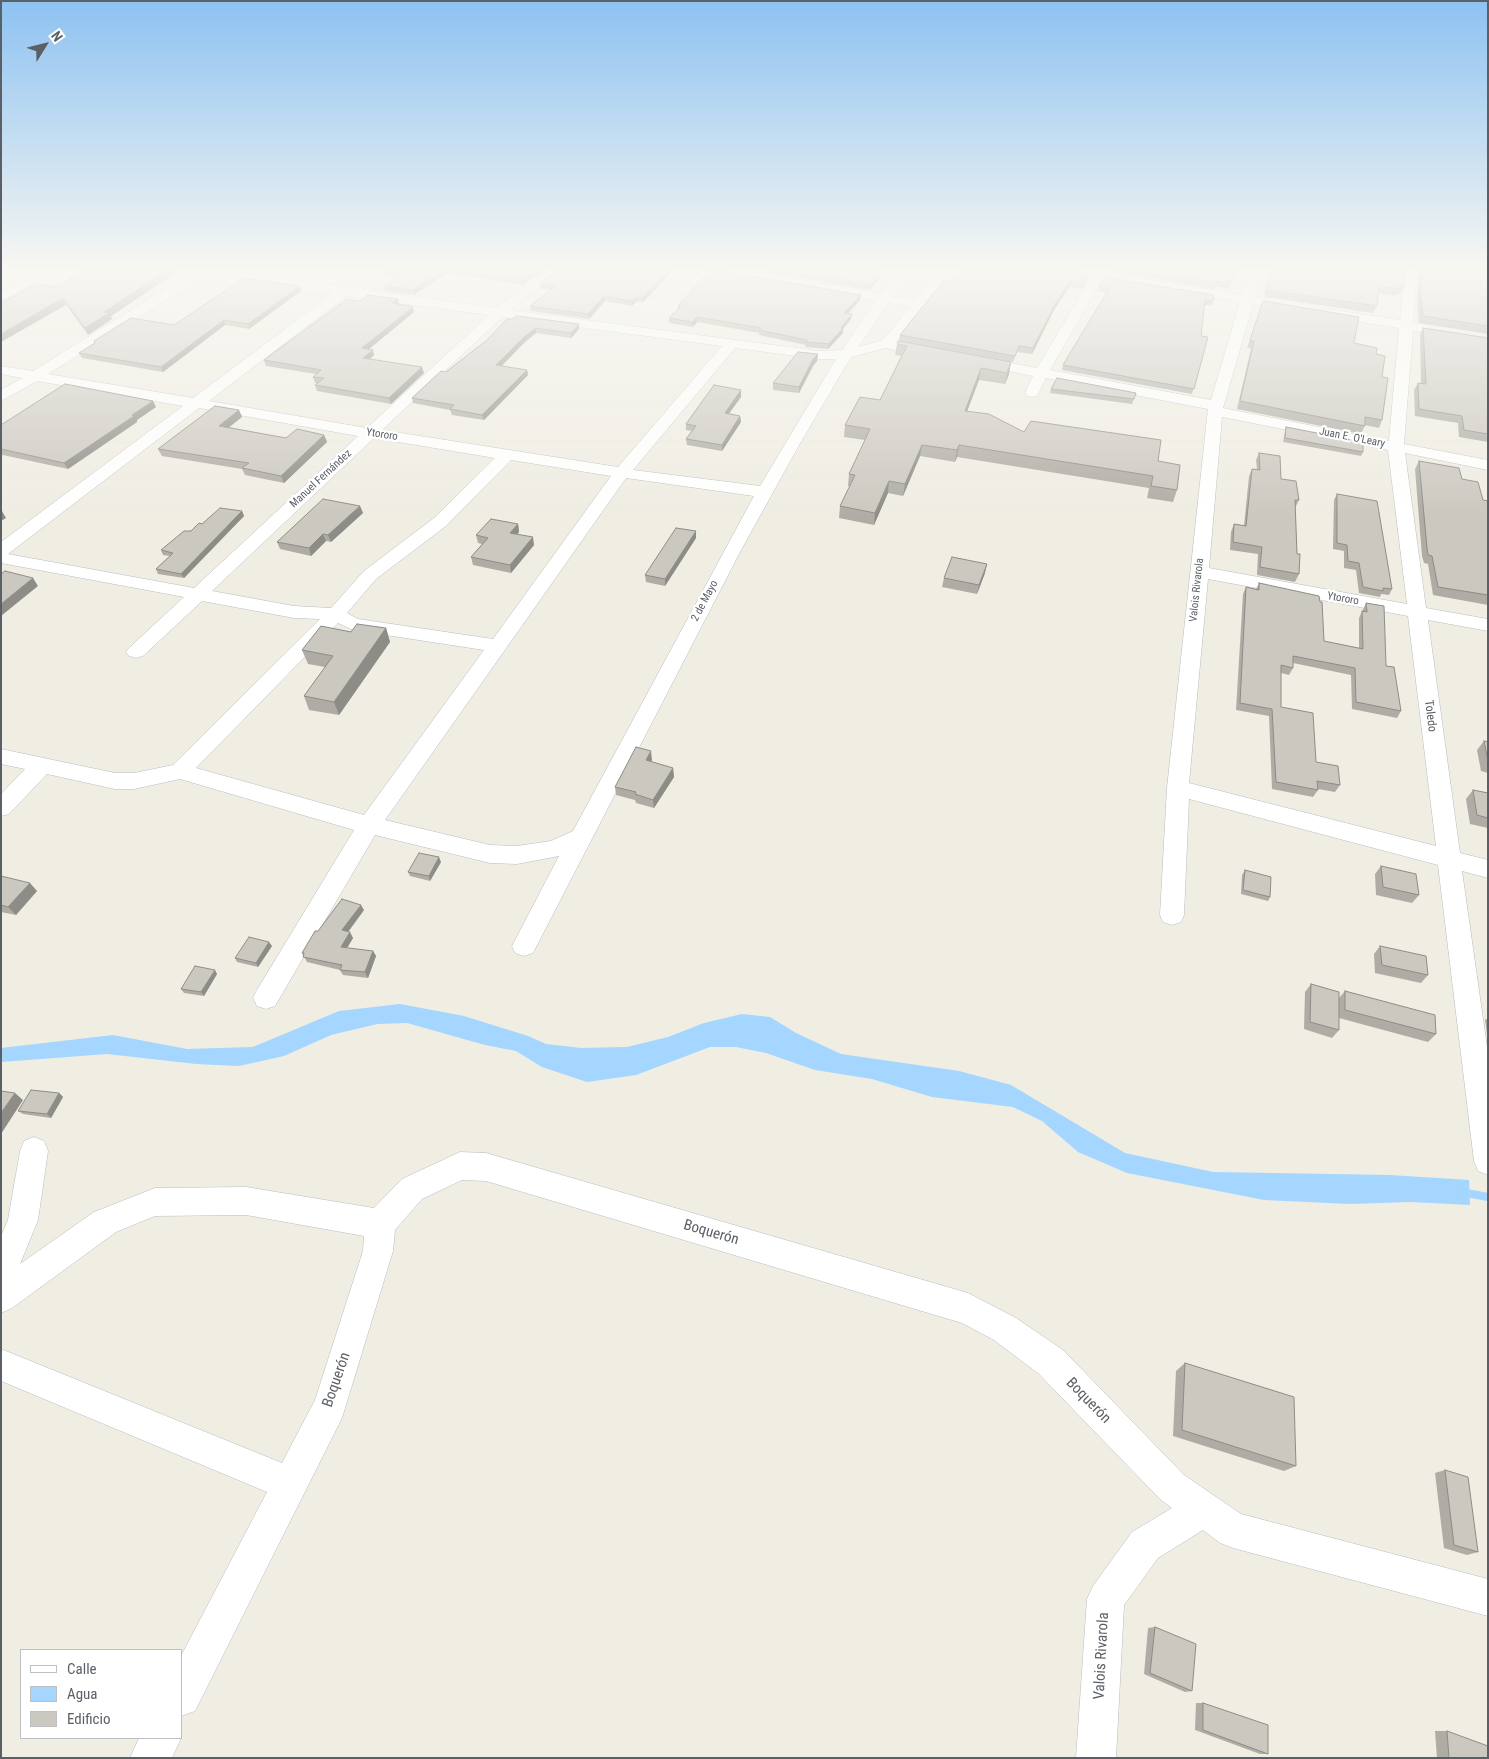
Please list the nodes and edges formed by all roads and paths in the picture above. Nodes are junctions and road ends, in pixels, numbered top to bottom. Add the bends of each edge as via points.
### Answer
1 (73, 353) edge
2 (261, 353) edge
3 (457, 353) edge
4 (723, 353) edge
5 (804, 353) edge
6 (850, 353) edge
7 (934, 353) edge
8 (1053, 353) edge
9 (1232, 353) edge
10 (1405, 353) edge
11 (846, 354) junction
12 (944, 355) edge
13 (963, 358) edge
14 (1, 370) edge
15 (1041, 373) junction
16 (36, 376) junction
17 (1032, 393) dead end
18 (1, 398) edge
19 (194, 403) junction
20 (1216, 409) junction
21 (370, 433) junction
22 (1396, 447) junction
23 (508, 454) junction
24 (1488, 465) edge
25 (622, 472) junction
26 (765, 492) junction
27 (1, 551) edge
28 (1, 558) edge
29 (1199, 572) junction
30 (196, 594) junction
31 (1416, 612) junction
32 (336, 614) junction
33 (1488, 625) edge
34 (499, 646) junction
35 (136, 652) dead end
36 (1, 756) edge
37 (43, 764) junction
38 (180, 771) junction
39 (1178, 788) junction
40 (1, 808) edge
41 (369, 825) junction
42 (581, 838) junction
43 (1448, 860) junction
44 (1488, 869) edge
45 (1172, 915) dead end
46 (524, 946) dead end
47 (266, 998) dead end
48 (1484, 1102) edge
49 (34, 1151) dead end
50 (1488, 1161) edge
51 (380, 1224) junction
52 (1, 1274) edge
53 (1, 1297) edge
54 (1, 1365) edge
55 (290, 1484) junction
56 (1204, 1509) junction
57 (1488, 1598) edge
58 (182, 1695) edge
59 (160, 1739) edge
60 (150, 1758) edge
61 (1096, 1758) edge

1 - 16 street
2 - 19 street
3 - 21 street, Manuel Fernández
4 - 25 street
5 - 11 street
6 - 11 street
7 - 12 street
8 - 15 street
9 - 20 street, Valois Rivarola
10 - 22 street, Toledo
11 - 26 street, 2 de Mayo
13 - 15 street, Juan E. O'Leary
14 - 16 street, Ytororo
15 - 17 street
15 - 20 street, Juan E. O'Leary
16 - 18 street
16 - 19 street, Ytororo
19 - 21 street, Ytororo
19 - 27 street
20 - 22 street, Juan E. O'Leary
20 - 29 street, Valois Rivarola
21 - 23 street, Ytororo
21 - 30 street, Manuel Fernández
22 - 24 street, Juan E. O'Leary
22 - 31 street, Toledo
23 - 25 street, Ytororo
23 - 32 street via 440,522 370,575
25 - 26 street, Ytororo
25 - 34 street
26 - 42 street, 2 de Mayo
28 - 30 street
29 - 31 street, Ytororo
29 - 39 street, Valois Rivarola
30 - 32 street via 294,612
30 - 35 street, Manuel Fernández
31 - 33 street, Ytororo
31 - 43 street, Toledo
32 - 34 street via 353,624
32 - 38 street
34 - 41 street
36 - 37 street
37 - 38 street via 115,781 134,781
37 - 40 street
38 - 41 street
39 - 43 street
39 - 45 street, Valois Rivarola
41 - 42 street via 490,854 555,849
41 - 47 street
42 - 46 street, 2 de Mayo
43 - 44 street
43 - 48 street, Toledo
48 - 50 street, Toledo
49 - 52 street via 23,1220
51 - 53 street via 246,1201 155,1202 105,1222
51 - 55 street, Boquerón via 378,1251 330,1406
51 - 56 street, Boquerón via 412,1189 460,1166 486,1167 968,1308 1051,1362 1172,1487
54 - 55 street
55 - 58 street, Boquerón
56 - 57 street, Boquerón via 1233,1530
56 - 61 street, Valois Rivarola via 1145,1546 1106,1599
59 - 60 street

